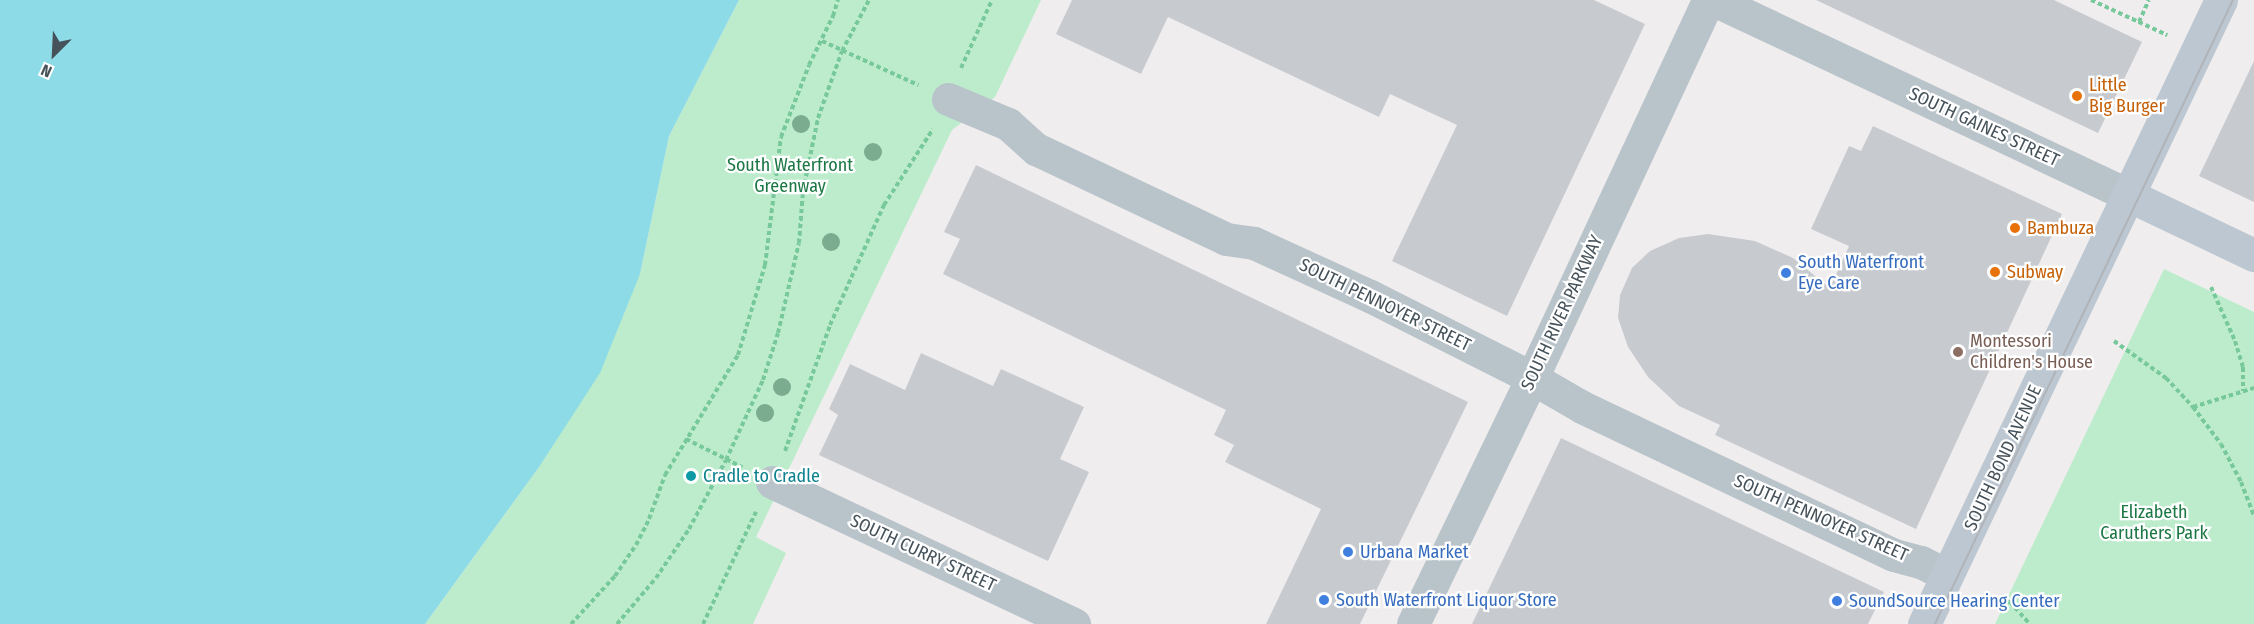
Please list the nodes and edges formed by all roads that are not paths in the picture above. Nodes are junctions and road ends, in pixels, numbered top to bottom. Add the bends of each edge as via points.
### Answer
1 (1708, 0) edge
2 (1714, 0) edge
3 (2221, 0) edge
4 (948, 99) road end
5 (2128, 195) junction
6 (2254, 255) edge
7 (1532, 378) junction
8 (772, 482) road end
9 (1947, 575) junction
10 (1074, 624) edge
11 (1413, 624) edge
12 (1924, 624) edge

1 - 7 street, SOUTH RIVER PARKWAY
2 - 5 street, SOUTH GAINES STREET
3 - 5 street, SOUTH BOND AVENUE
4 - 7 street, SOUTH PENNOYER STREET via 1008,124 1036,149 1226,239 1254,243 1296,262
5 - 6 street, SOUTH GAINES STREET
5 - 9 street, SOUTH BOND AVENUE
7 - 9 street, SOUTH PENNOYER STREET via 1582,408 1894,555
7 - 11 street, SOUTH RIVER PARKWAY
8 - 10 street, SOUTH CURRY STREET
9 - 12 street, SOUTH BOND AVENUE

